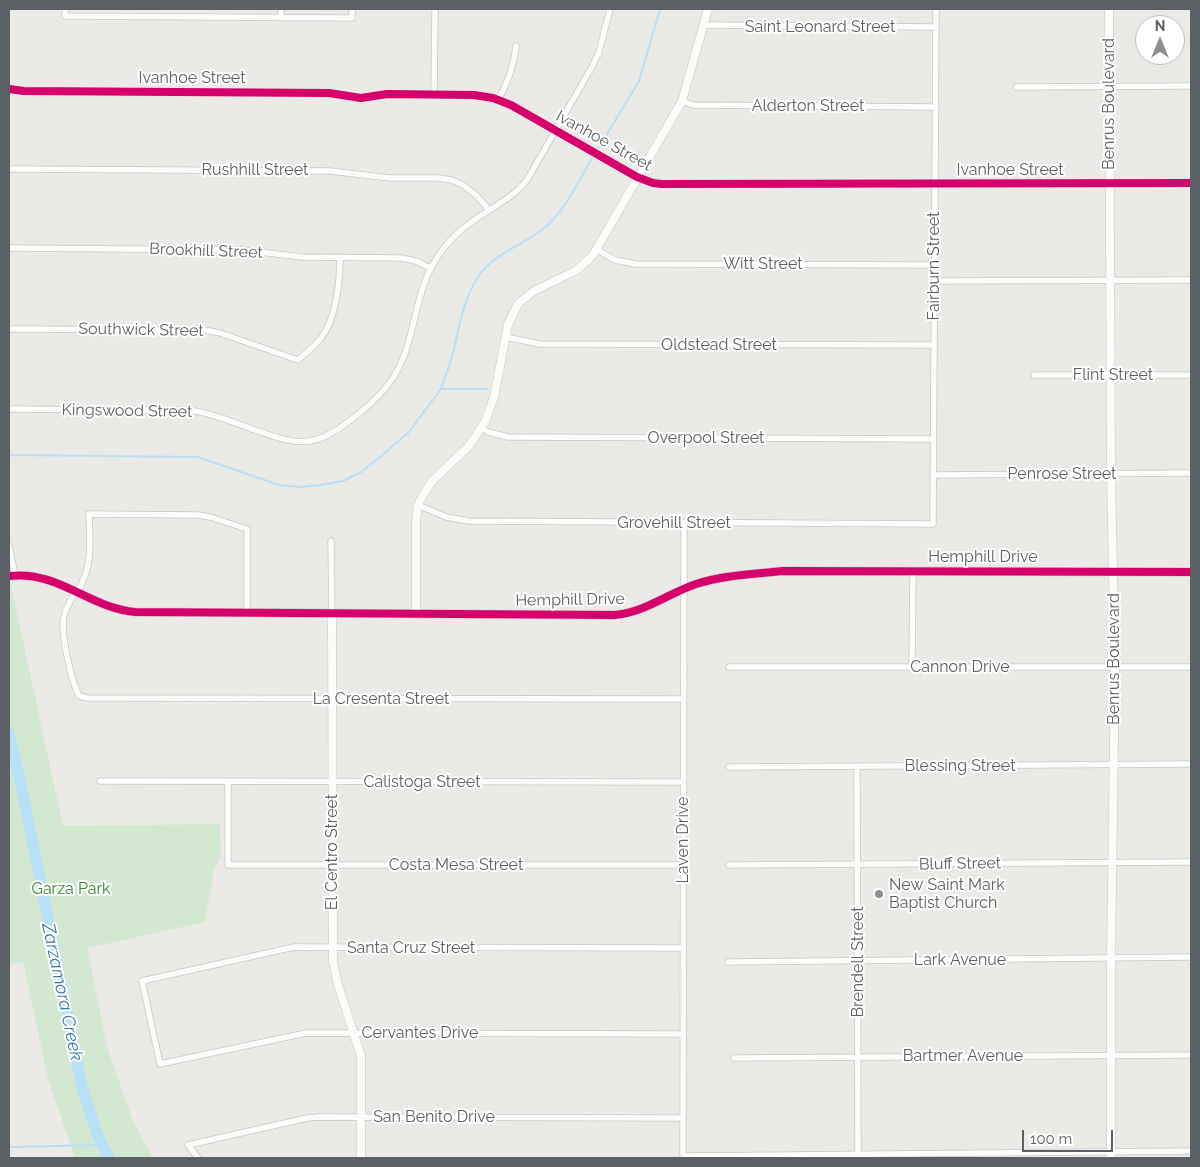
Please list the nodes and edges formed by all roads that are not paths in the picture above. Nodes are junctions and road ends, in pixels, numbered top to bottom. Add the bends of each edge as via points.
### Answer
1 (65, 9) edge
2 (281, 9) edge
3 (352, 9) edge
4 (435, 9) edge
5 (610, 9) edge
6 (708, 9) edge
7 (936, 9) edge
8 (1109, 9) edge
9 (281, 18) junction
10 (704, 26) junction
11 (936, 27) junction
12 (516, 46) dead end
13 (1109, 86) junction
14 (1191, 86) edge
15 (1016, 87) dead end
16 (10, 89) edge
17 (434, 94) junction
18 (498, 100) junction
19 (682, 101) junction
20 (936, 107) junction
21 (556, 130) junction
22 (9, 169) edge
23 (637, 177) junction
24 (1110, 183) junction
25 (1191, 183) edge
26 (934, 184) junction
27 (489, 210) junction
28 (9, 248) edge
29 (596, 249) junction
30 (340, 258) junction
31 (934, 265) junction
32 (430, 268) junction
33 (1110, 280) junction
34 (1191, 280) edge
35 (934, 281) junction
36 (9, 329) edge
37 (506, 337) junction
38 (934, 346) junction
39 (1191, 374) edge
40 (1034, 375) dead end
41 (1110, 375) junction
42 (9, 409) edge
43 (482, 428) junction
44 (933, 439) junction
45 (1111, 474) junction
46 (1191, 474) edge
47 (933, 475) junction
48 (418, 505) junction
49 (684, 523) junction
50 (933, 524) joint
51 (332, 541) dead end
52 (9, 546) edge
53 (913, 571) junction
54 (1113, 571) junction
55 (1191, 572) edge
56 (12, 575) edge
57 (683, 589) junction
58 (76, 592) junction
59 (247, 613) junction
60 (332, 613) junction
61 (416, 614) junction
62 (729, 667) dead end
63 (912, 667) junction
64 (1114, 667) junction
65 (1191, 667) edge
66 (332, 699) junction
67 (683, 699) junction
68 (1114, 764) junction
69 (1191, 764) edge
70 (857, 766) junction
71 (729, 767) dead end
72 (100, 781) dead end
73 (228, 782) junction
74 (332, 782) junction
75 (683, 782) junction
76 (1112, 862) junction
77 (1191, 862) edge
78 (683, 864) junction
79 (332, 865) junction
80 (729, 865) dead end
81 (857, 865) junction
82 (332, 948) junction
83 (683, 948) junction
84 (1191, 957) edge
85 (1111, 958) junction
86 (858, 961) junction
87 (728, 962) dead end
88 (354, 1033) junction
89 (683, 1034) junction
90 (1110, 1055) junction
91 (1191, 1055) edge
92 (858, 1057) junction
93 (734, 1058) dead end
94 (160, 1064) joint
95 (362, 1117) junction
96 (683, 1118) junction
97 (1191, 1151) edge
98 (1111, 1155) edge
99 (683, 1157) edge
100 (858, 1157) edge
101 (198, 1158) edge
102 (361, 1158) edge

1 - 9 street via 65,16
2 - 9 street
3 - 9 street via 352,18
4 - 17 street
5 - 21 street via 599,52
6 - 10 street
7 - 11 street, Fairburn Street
8 - 13 street, Benrus Boulevard
10 - 11 street, Saint Leonard Street
10 - 19 street
11 - 20 street, Fairburn Street
12 - 18 street via 512,70
13 - 14 street
13 - 15 street
13 - 24 street, Benrus Boulevard
16 - 17 street, Ivanhoe Street via 329,93 361,98 387,94
17 - 18 street, Ivanhoe Street via 474,95
18 - 21 street, Ivanhoe Street
19 - 20 street, Alderton Street via 693,105
19 - 23 street
20 - 26 street, Fairburn Street
21 - 23 street, Ivanhoe Street
21 - 27 street via 519,190
22 - 27 street, Rushhill Street via 330,170 390,178 439,178 463,184
23 - 26 street, Ivanhoe Street via 662,184
23 - 29 street
24 - 25 street, Ivanhoe Street
24 - 26 street, Ivanhoe Street
24 - 33 street, Benrus Boulevard
26 - 31 street, Fairburn Street
27 - 32 street via 451,239
28 - 30 street, Brookhill Street via 243,250
29 - 31 street, Witt Street via 616,260 635,264
29 - 37 street via 577,270 534,291 519,303 511,316
30 - 32 street, Brookhill Street via 401,258
30 - 36 street, Southwick Street via 340,277 329,324 320,339 298,360 204,330
31 - 35 street, Fairburn Street
32 - 42 street, Kingswood Street via 421,289 408,343 392,379 360,412 330,435 311,441 294,441 211,414 179,410
33 - 34 street
33 - 35 street
33 - 41 street, Benrus Boulevard
35 - 38 street, Fairburn Street
37 - 38 street, Oldstead Street via 540,344
37 - 43 street via 494,397
38 - 44 street, Fairburn Street
39 - 41 street, Flint Street
40 - 41 street, Flint Street
41 - 45 street, Benrus Boulevard
43 - 44 street, Overpool Street via 508,437
43 - 48 street via 465,451 432,481
44 - 47 street, Fairburn Street
45 - 46 street, Penrose Street
45 - 47 street, Penrose Street
45 - 54 street, Benrus Boulevard
47 - 50 street, Fairburn Street
48 - 49 street, Grovehill Street via 446,517 469,521
48 - 61 street
49 - 50 street, Grovehill Street
49 - 57 street, Laven Drive
51 - 60 street, El Centro Street
52 - 56 street
53 - 54 street, Hemphill Drive
53 - 57 street, Hemphill Drive via 784,571 714,580
53 - 63 street
54 - 55 street, Hemphill Drive
54 - 64 street, Benrus Boulevard
56 - 58 street, Hemphill Drive via 54,581
57 - 61 street, Hemphill Drive via 643,609 624,614
57 - 67 street, Laven Drive
58 - 59 street, Hemphill Drive via 105,606 125,611
58 - 59 street via 87,573 90,559 89,514 198,515 247,529
58 - 66 street, La Cresenta Street via 64,612 63,627 74,687 79,696
59 - 60 street, Hemphill Drive
60 - 61 street, Hemphill Drive
60 - 66 street, El Centro Street
62 - 63 street, Cannon Drive
63 - 64 street, Cannon Drive
64 - 65 street, Cannon Drive
64 - 68 street, Benrus Boulevard
66 - 67 street, La Cresenta Street
66 - 74 street, El Centro Street
67 - 75 street, Laven Drive
68 - 69 street, Blessing Street
68 - 70 street, Blessing Street
68 - 76 street, Benrus Boulevard
70 - 71 street, Blessing Street
70 - 81 street, Brendell Street
72 - 73 street, Calistoga Street
73 - 74 street, Calistoga Street
73 - 79 street, Costa Mesa Street via 228,864
74 - 75 street, Calistoga Street
74 - 79 street, El Centro Street
75 - 78 street, Laven Drive
76 - 77 street, Bluff Street
76 - 81 street, Bluff Street
76 - 85 street, Benrus Boulevard
78 - 79 street, Costa Mesa Street
78 - 83 street, Laven Drive
79 - 82 street, El Centro Street
80 - 81 street, Bluff Street
81 - 86 street, Brendell Street
82 - 83 street, Santa Cruz Street
82 - 88 street, El Centro Street via 335,975
82 - 94 street, Santa Cruz Street via 286,949 142,980
83 - 89 street, Laven Drive
84 - 85 street, Lark Avenue
85 - 86 street, Lark Avenue
85 - 90 street, Benrus Boulevard
86 - 87 street, Lark Avenue
86 - 92 street, Brendell Street
88 - 89 street, Cervantes Drive
88 - 94 street, Cervantes Drive via 295,1034
88 - 95 street, El Centro Street via 361,1056
89 - 96 street, Laven Drive
90 - 91 street, Bartmer Avenue
90 - 92 street, Bartmer Avenue
90 - 98 street, Benrus Boulevard
92 - 93 street, Bartmer Avenue
92 - 100 street, Brendell Street
95 - 96 street, San Benito Drive
95 - 101 street, San Benito Drive via 307,1118 188,1145
95 - 102 street, El Centro Street
96 - 99 street, Laven Drive
97 - 98 street
98 - 100 street
99 - 100 street

